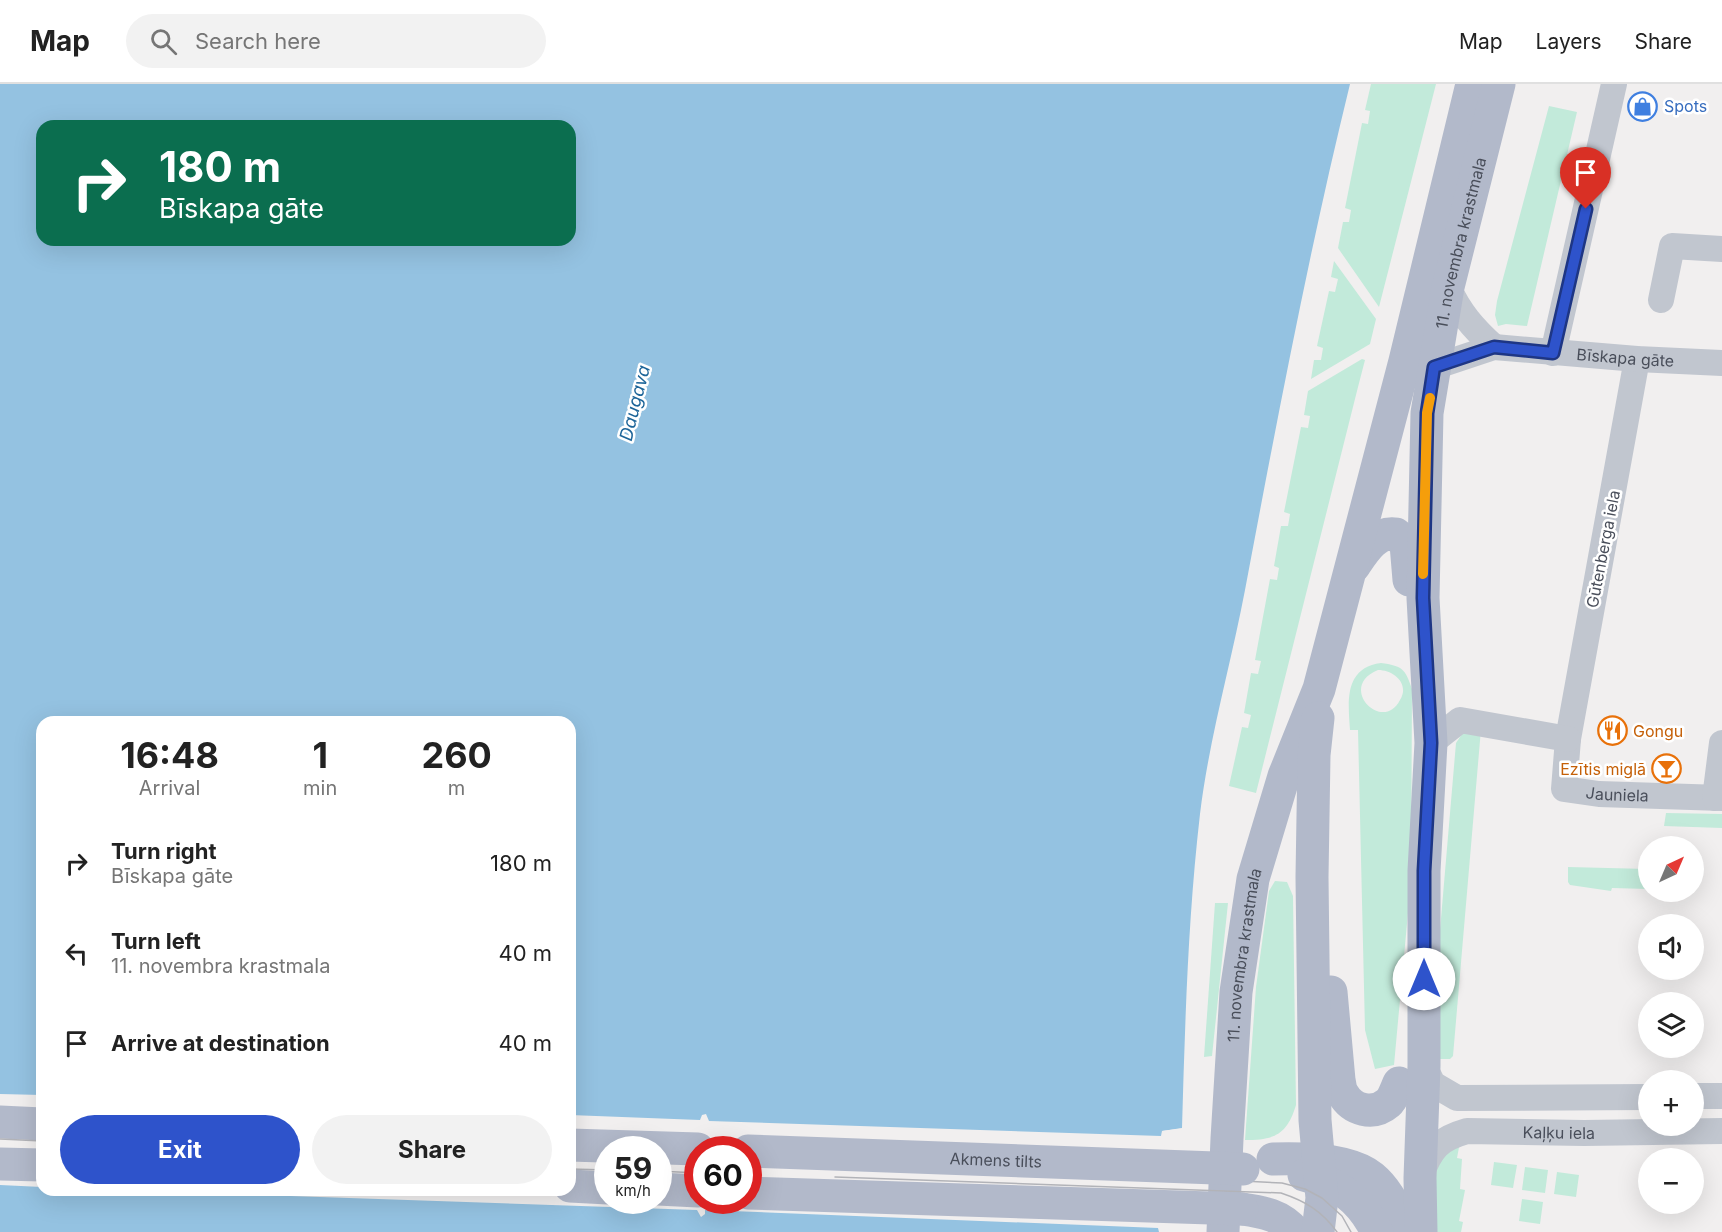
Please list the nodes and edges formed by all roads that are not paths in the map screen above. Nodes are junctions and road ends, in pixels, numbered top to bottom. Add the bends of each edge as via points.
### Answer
1 (1472, 84) edge
2 (1499, 84) edge
3 (1614, 84) edge
4 (1722, 249) edge
5 (1448, 287) junction
6 (1661, 300) dead end
7 (1494, 347) junction
8 (1553, 353) junction
9 (1637, 359) junction
10 (1722, 363) edge
11 (1434, 367) junction
12 (1349, 573) junction
13 (1427, 684) junction
14 (1319, 689) junction
15 (1318, 727) junction
16 (1568, 739) junction
17 (1431, 743) junction
18 (1722, 743) edge
19 (1277, 795) junction
20 (1718, 798) edge
21 (1312, 877) junction
22 (1412, 1074) junction
23 (1704, 1096) edge
24 (1722, 1096) edge
25 (1638, 1097) edge
26 (1315, 1120) junction
27 (0, 1122) edge
28 (36, 1124) edge
29 (1722, 1131) edge
30 (576, 1144) edge
31 (684, 1148) edge
32 (762, 1151) edge
33 (0, 1164) edge
34 (36, 1165) edge
35 (1257, 1166) junction
36 (1319, 1171) junction
37 (1420, 1178) junction
38 (576, 1186) edge
39 (594, 1187) edge
40 (762, 1194) edge
41 (1232, 1220) edge
42 (1402, 1231) edge
43 (1295, 1232) edge
44 (1318, 1232) edge

1 - 12 main road, 11. novembra krastmala
2 - 5 main road, 11. novembra krastmala
3 - 8 street
4 - 6 street via 1672,246
5 - 7 street via 1470,325
5 - 11 main road, 11. novembra krastmala
7 - 8 street, Bīskapa gāte
7 - 11 street, Bīskapa gāte
8 - 9 street, Bīskapa gāte
9 - 10 street, Bīskapa gāte
9 - 16 street, Gūtenberga iela
11 - 13 main road, 11. novembra krastmala via 1427,413 1423,598
12 - 13 main road via 1378,538 1391,533 1404,540 1412,627
12 - 14 main road, 11. novembra krastmala
13 - 17 main road, 11. novembra krastmala
14 - 15 main road, 11. novembra krastmala
14 - 19 main road, 11. novembra krastmala
15 - 21 main road, 11. novembra krastmala
15 - 22 main road via 1326,765 1329,979 1342,1094 1354,1106 1367,1111 1379,1109 1390,1102
16 - 17 street via 1460,720
16 - 20 street, Jauniela via 1564,789
17 - 22 main road, 11. novembra krastmala
18 - 20 street
19 - 21 main road via 1286,826
19 - 41 main road, 11. novembra krastmala via 1253,879 1236,992
21 - 26 main road, 11. novembra krastmala
22 - 25 street via 1457,1098
22 - 37 main road, 11. novembra krastmala
22 - 42 main road, 11. novembra krastmala
23 - 24 street
26 - 35 main road via 1296,1149
26 - 36 main road, 11. novembra krastmala
27 - 28 main road
29 - 37 street, Kaļķu iela via 1467,1131 1449,1137 1429,1154
30 - 31 main road
32 - 35 main road, Akmens tilts, bridge
33 - 34 main road
35 - 36 main road via 1304,1175
36 - 42 main road via 1368,1215
36 - 44 main road, 11. novembra krastmala via 1322,1198
37 - 42 main road, 11. novembra krastmala
38 - 39 main road
40 - 41 main road, bridge
41 - 43 main road via 1267,1212

